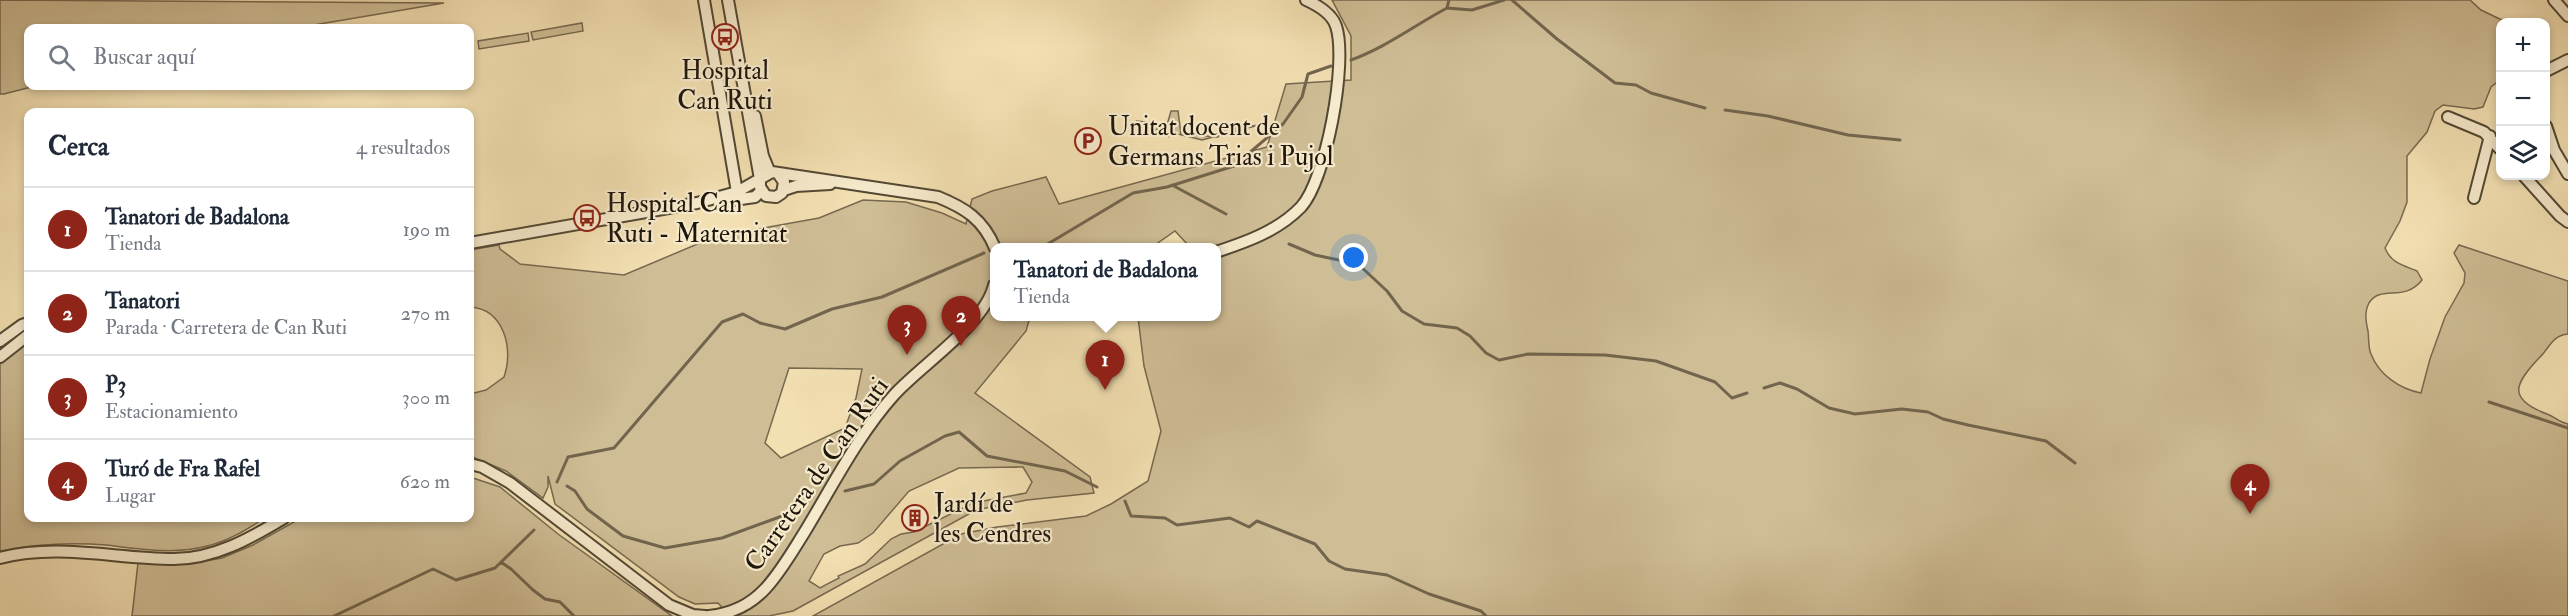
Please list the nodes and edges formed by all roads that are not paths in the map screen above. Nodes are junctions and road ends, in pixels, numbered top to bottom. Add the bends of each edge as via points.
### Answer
1 (704, 0) edge
2 (728, 0) edge
3 (735, 0) edge
4 (1306, 0) edge
5 (2554, 0) edge
6 (2568, 16) edge
7 (2568, 60) edge
8 (2550, 69) edge
9 (2448, 117) dead end
10 (2490, 136) junction
11 (2550, 138) edge
12 (2496, 144) edge
13 (772, 170) junction
14 (2568, 174) edge
15 (760, 179) junction
16 (2528, 180) edge
17 (848, 182) junction
18 (784, 190) junction
19 (761, 191) junction
20 (737, 192) junction
21 (2474, 198) dead end
22 (698, 203) junction
23 (2568, 222) edge
24 (474, 242) edge
25 (992, 243) edge
26 (1221, 250) edge
27 (990, 294) edge
28 (24, 324) edge
29 (24, 336) edge
30 (24, 337) edge
31 (0, 343) edge
32 (0, 357) edge
33 (474, 465) edge
34 (277, 522) edge
35 (0, 558) edge
36 (707, 616) edge

1 - 20 street
2 - 15 street
3 - 13 street
4 - 26 street via 1331,17 1340,42 1332,120 1320,173 1307,199 1277,227
5 - 6 street
7 - 8 street
9 - 10 street
10 - 12 street
10 - 21 street
11 - 14 street
13 - 15 street
13 - 17 street
13 - 18 street via 784,181
15 - 19 street
15 - 20 street
16 - 23 street
17 - 18 street
17 - 25 street via 938,197 960,206 976,216
18 - 19 street via 771,198
19 - 22 street via 754,197
20 - 22 street
22 - 24 street
27 - 36 street, Carretera de Can Ruti via 972,321 893,396 764,590 744,606
28 - 31 street
29 - 31 street
30 - 32 street
33 - 36 street, Carretera de Can Ruti via 510,483 669,605
34 - 35 street via 239,543 175,559 59,550

